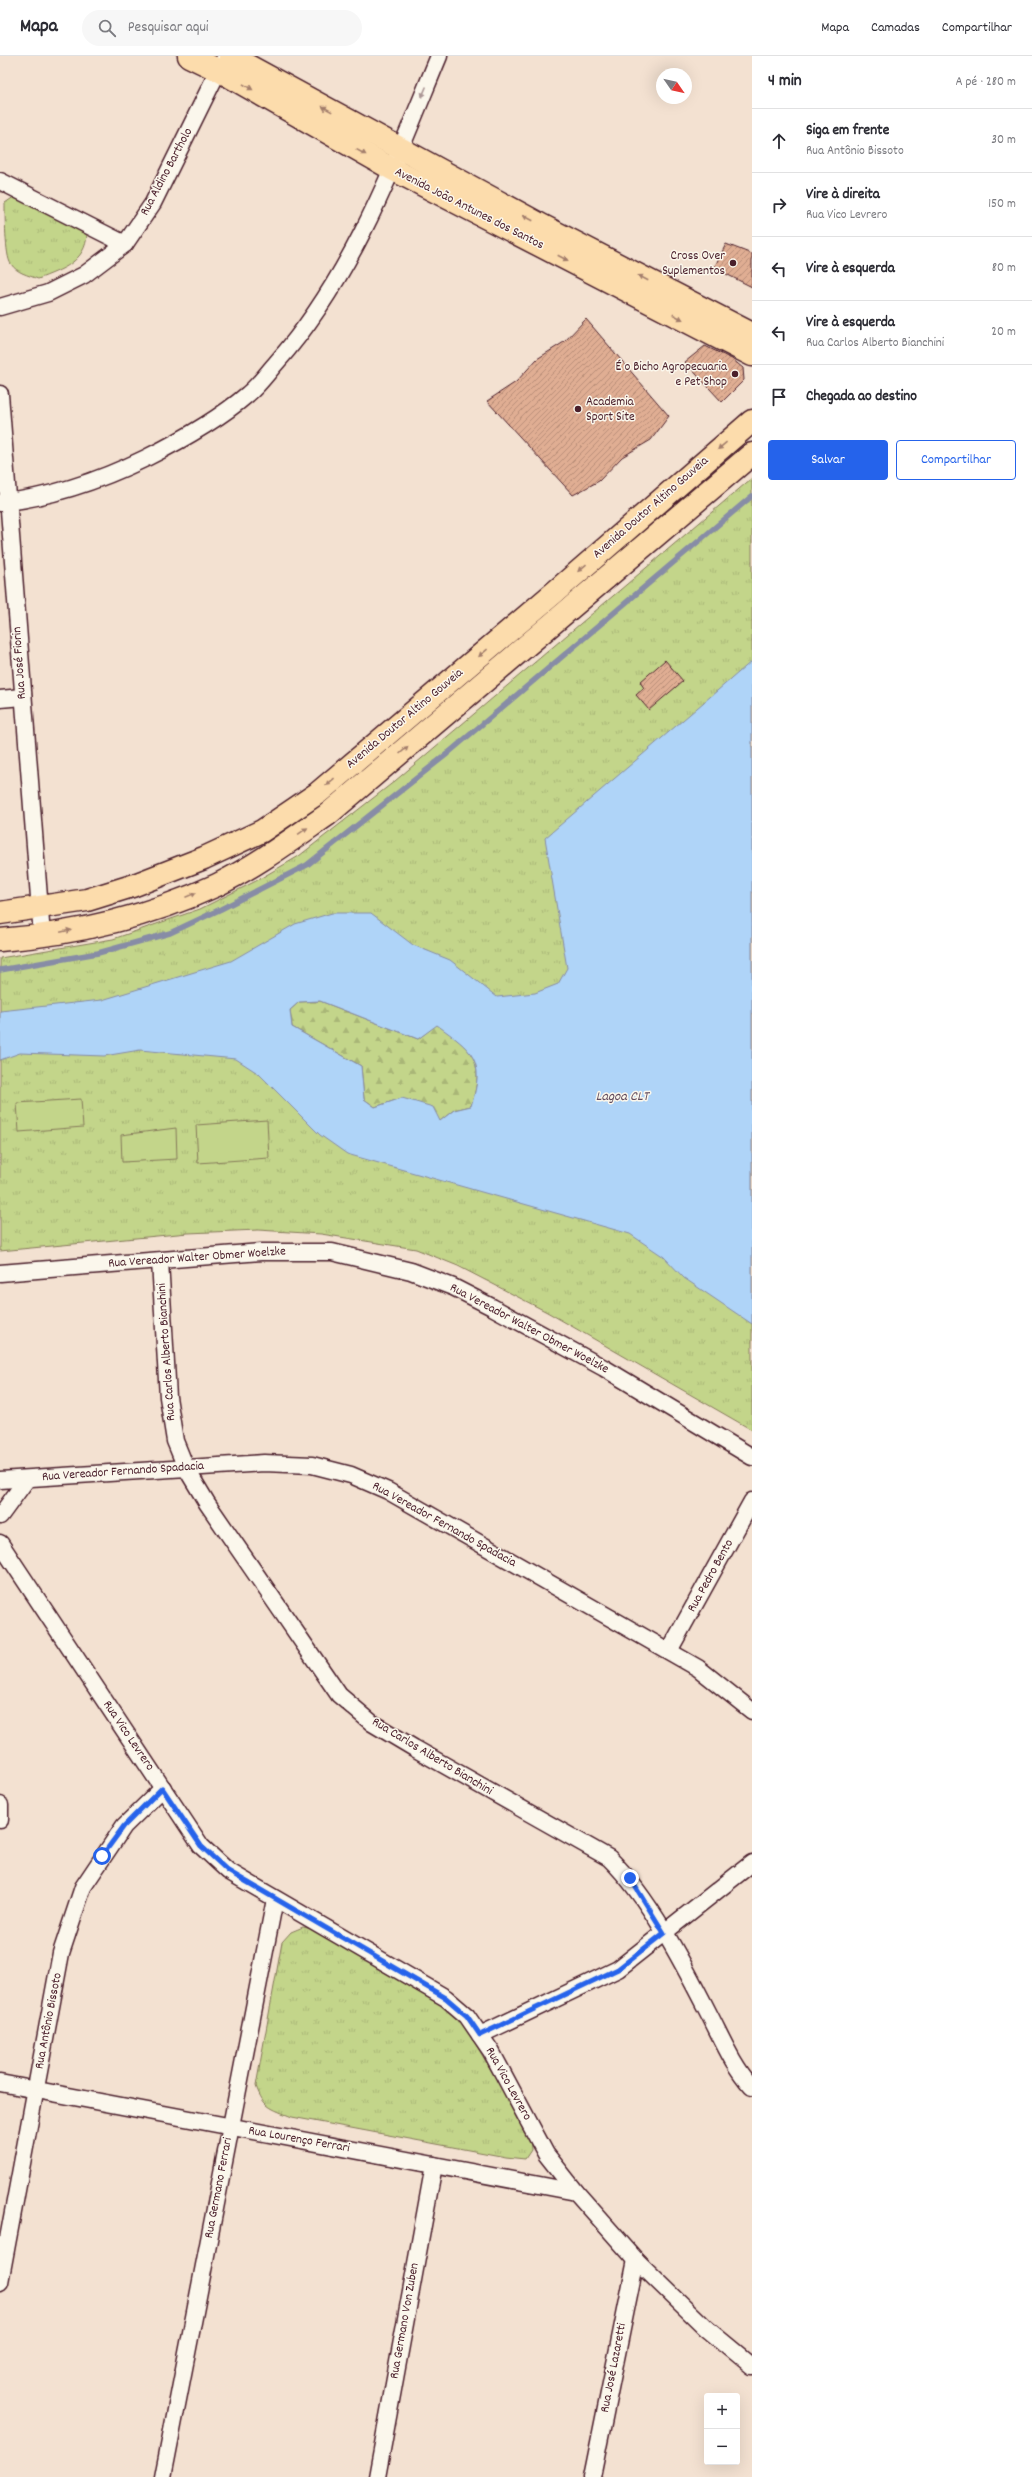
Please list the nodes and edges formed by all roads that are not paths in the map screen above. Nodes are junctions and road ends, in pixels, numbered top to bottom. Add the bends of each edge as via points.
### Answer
1 (189, 56) edge
2 (439, 56) edge
3 (225, 61) edge
4 (400, 149) junction
5 (392, 169) junction
6 (0, 181) edge
7 (125, 244) junction
8 (0, 307) edge
9 (752, 334) edge
10 (752, 355) edge
11 (0, 394) edge
12 (752, 421) edge
13 (752, 454) edge
14 (4, 502) edge
15 (600, 553) junction
16 (616, 569) junction
17 (22, 697) junction
18 (0, 699) edge
19 (40, 908) junction
20 (0, 913) edge
21 (42, 936) junction
22 (0, 940) edge
23 (160, 1261) junction
24 (0, 1272) edge
25 (752, 1457) edge
26 (186, 1468) junction
27 (27, 1479) junction
28 (0, 1480) edge
29 (752, 1501) edge
30 (0, 1516) edge
31 (0, 1543) edge
32 (669, 1651) junction
33 (752, 1711) edge
34 (162, 1788) junction
35 (0, 1806) edge
36 (0, 1820) edge
37 (752, 1863) edge
38 (275, 1899) junction
39 (664, 1933) junction
40 (480, 2035) junction
41 (0, 2083) edge
42 (752, 2087) edge
43 (36, 2089) junction
44 (230, 2128) junction
45 (434, 2165) junction
46 (576, 2192) junction
47 (636, 2260) junction
48 (0, 2282) edge
49 (752, 2366) edge
50 (163, 2477) edge
51 (377, 2477) edge
52 (592, 2477) edge

1 - 3 main road, Avenida João Antunes dos Santos
2 -> 4 street
4 -> 3 main road, Avenida João Antunes dos Santos
3 -> 5 main road, Avenida João Antunes dos Santos
3 - 7 street, Rua Aldino Bartholo via 153,204
4 - 5 street
9 -> 4 main road, Avenida João Antunes dos Santos
5 -> 10 main road, Avenida João Antunes dos Santos
5 - 14 street via 341,275 297,340 249,394 184,439 109,476 50,496
6 - 7 street
7 - 8 street, Rua Aldino Bartholo via 84,275 48,293
11 - 14 street, Rua José Fiorin
12 -> 15 main road, Avenida Doutor Altino Gouveia
13 - 16 main road, Avenida Doutor Altino Gouveia
14 - 17 street, Rua José Fiorin
15 - 16 main road
15 -> 19 main road, Avenida Doutor Altino Gouveia via 318,793 262,831 204,858 132,886 87,900
21 -> 16 main road, Avenida Doutor Altino Gouveia via 138,916 217,884 272,853 327,815
17 - 18 street
17 - 19 street, Rua José Fiorin
19 - 20 main road, Avenida Doutor Altino Gouveia
19 - 21 street, Rua José Fiorin
21 - 22 main road, Avenida Doutor Altino Gouveia
23 - 24 street, Rua Vereador Walter Obmer Woelzke
23 - 25 street, Rua Vereador Walter Obmer Woelzke via 261,1252 332,1252 411,1271 492,1306 604,1368
23 - 26 street, Rua Carlos Alberto Bianchini via 168,1397 175,1441
26 - 27 street, Rua Vereador Fernando Spadacia
26 - 32 street, Rua Vereador Fernando Spadacia via 264,1463 312,1464 351,1476 388,1491
26 - 39 street, Rua Carlos Alberto Bianchini via 207,1503 340,1695 372,1723 609,1858 630,1878
27 - 28 street, Rua Vereador Fernando Spadacia
27 - 30 street, Rua Vereador Fernando Spadacia
29 - 32 street, Rua Pedro Bento
31 - 34 street, Rua Vico Levrero
32 - 33 street, Rua Vereador Fernando Spadacia via 698,1668
34 - 38 street, Rua Vico Levrero via 201,1846 214,1860
34 - 43 street, Rua Antônio Bissoto via 124,1826 83,1887 61,1953
35 - 36 street
37 - 39 street
38 - 40 street, Rua Vico Levrero via 446,1998 467,2016
38 - 44 street, Rua Germano Ferrari
39 - 40 street via 618,1969
39 - 42 street, Rua Carlos Alberto Bianchini via 741,2074
40 - 46 street, Rua Vico Levrero via 546,2154
41 - 43 street, Rua Lourenço Ferrari
43 - 44 street, Rua Lourenço Ferrari
43 - 48 street, Rua Antônio Bissoto
44 - 45 street, Rua Lourenço Ferrari
44 - 50 street, Rua Germano Ferrari
45 - 46 street, Rua Lourenço Ferrari
45 - 51 street, Rua Germano Von Zuben
46 - 47 street, Rua Vico Levrero
47 - 49 street, Rua Vico Levrero via 706,2328
47 - 52 street, Rua José Lazaretti

